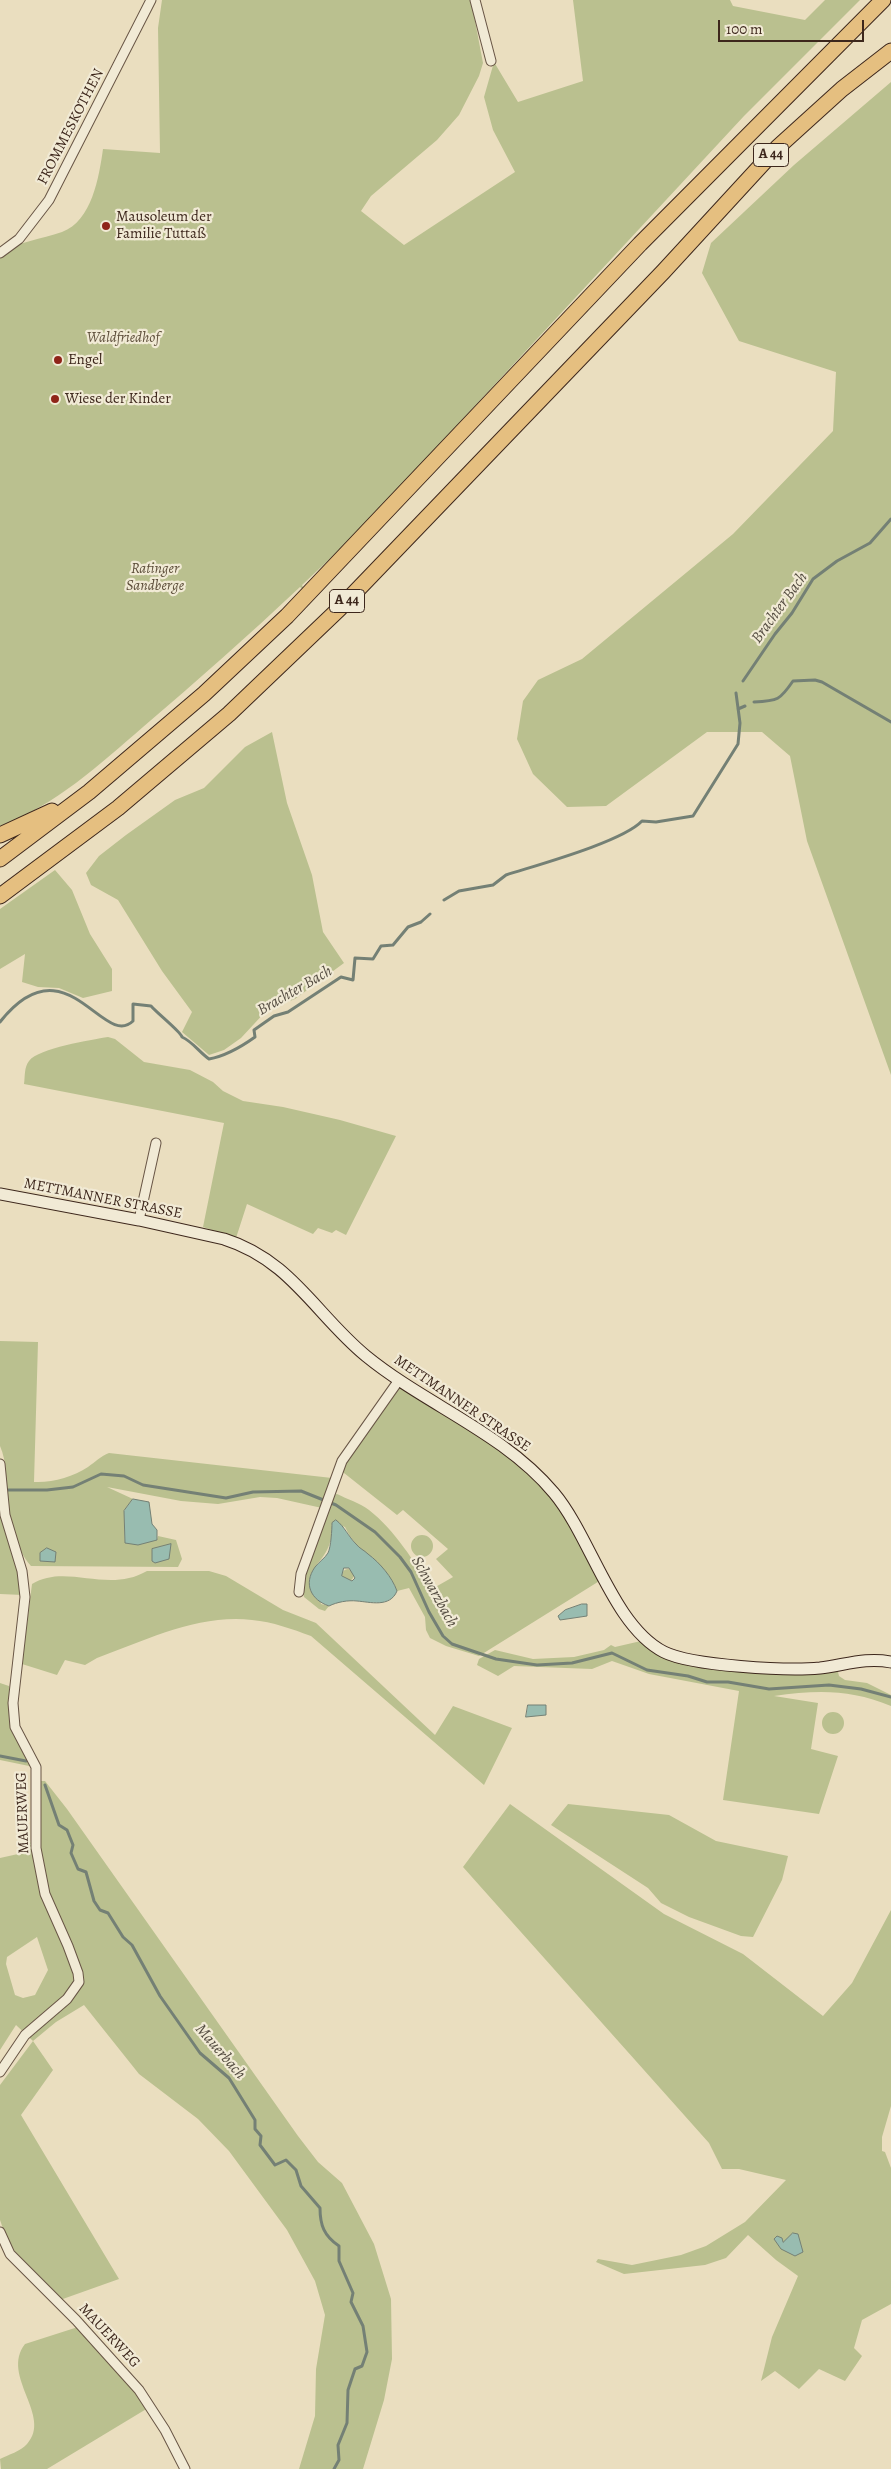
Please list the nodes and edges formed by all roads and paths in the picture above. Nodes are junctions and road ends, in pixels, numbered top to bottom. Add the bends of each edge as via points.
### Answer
1 (150, 0) edge
2 (475, 0) edge
3 (884, 0) edge
4 (891, 51) edge
5 (491, 61) dead end
6 (0, 253) edge
7 (89, 792) junction
8 (0, 835) edge
9 (0, 859) edge
10 (0, 896) edge
11 (156, 1143) dead end
12 (0, 1194) edge
13 (139, 1220) junction
14 (399, 1380) junction
15 (0, 1464) edge
16 (298, 1592) dead end
17 (891, 1662) edge
18 (0, 2072) edge
19 (0, 2232) edge
20 (185, 2469) edge

1 - 6 street, FROMMESKOTHEN via 49,200 19,239
2 - 5 street
3 - 7 highway, A 44 via 640,244 288,616 204,694
4 - 10 highway, A 44 via 842,89 778,147 339,609 229,714 118,808
7 - 8 highway
7 - 9 highway, A 44
11 - 13 street
12 - 13 main road, METTMANNER STRASSE
13 - 14 main road, METTMANNER STRASSE via 224,1239 272,1262 365,1356
14 - 16 street via 342,1461 301,1574
14 - 17 main road, METTMANNER STRASSE via 494,1441 544,1481 566,1509 626,1616 660,1650 702,1662 787,1668 823,1667 865,1660
15 - 18 street, MAUERWEG via 7,1523 22,1571 25,1597 13,1703 15,1727 36,1767 36,1848 45,1894 79,1982 67,1999 24,2035
19 - 20 street, MAUERWEG via 10,2254 96,2341 139,2390

